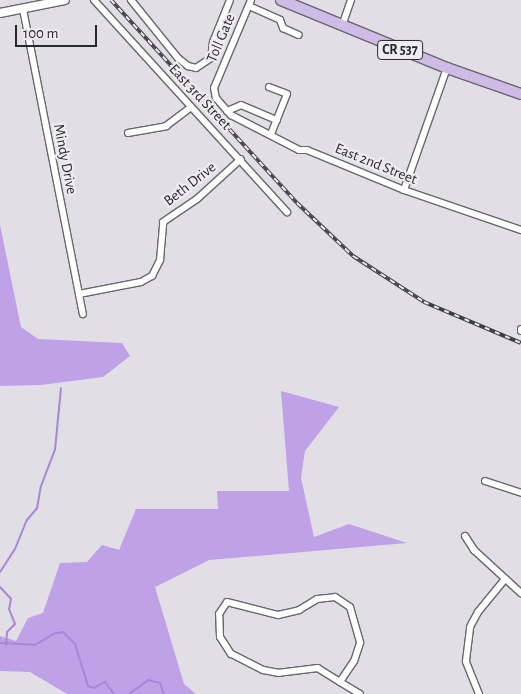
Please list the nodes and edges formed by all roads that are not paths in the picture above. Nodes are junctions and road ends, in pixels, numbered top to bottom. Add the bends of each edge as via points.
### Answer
1 (65, 0) edge
2 (94, 0) edge
3 (131, 0) edge
4 (230, 0) edge
5 (281, 0) edge
6 (351, 0) edge
7 (250, 3) edge
8 (23, 8) junction
9 (0, 13) edge
10 (342, 26) junction
11 (299, 36) dead end
12 (447, 68) junction
13 (269, 87) dead end
14 (521, 94) edge
15 (191, 107) junction
16 (227, 111) junction
17 (277, 120) junction
18 (128, 133) dead end
19 (271, 134) junction
20 (241, 159) junction
21 (404, 190) junction
22 (287, 212) dead end
23 (521, 230) edge
24 (79, 294) junction
25 (83, 314) dead end
26 (485, 481) dead end
27 (521, 494) edge
28 (465, 536) dead end
29 (505, 579) junction
30 (521, 593) edge
31 (340, 682) junction
32 (360, 694) edge
33 (479, 694) edge

1 - 8 street
2 - 15 street, East 3rd Street
3 - 4 street via 178,58 196,68 211,58 212,42
5 - 10 main road, CR 537
6 - 10 street
7 - 11 street via 280,20 283,28
7 - 16 street, Toll Gate via 214,88 216,98
8 - 9 street
8 - 24 street, Mindy Drive
10 - 12 main road, CR 537
12 - 14 main road, CR 537
12 - 21 street
13 - 17 street via 287,94
15 - 18 street via 166,126
15 - 20 street, East 3rd Street
16 - 17 street via 240,106
16 - 19 street, East 2nd Street via 237,120
17 - 19 street
19 - 21 street, East 2nd Street via 299,150
20 - 22 street, East 3rd Street
20 - 24 street, Beth Drive via 197,199 163,222 160,260 152,276 141,282
21 - 23 street, East 2nd Street
24 - 25 street, Mindy Drive
26 - 27 street
28 - 29 street via 474,550
29 - 30 street
29 - 33 street via 470,627 466,661
31 - 31 street via 318,668 271,672 239,659 225,647 220,637 218,621 222,606 234,601 278,615 325,597 343,602 354,615 360,643 354,661
31 - 32 street

